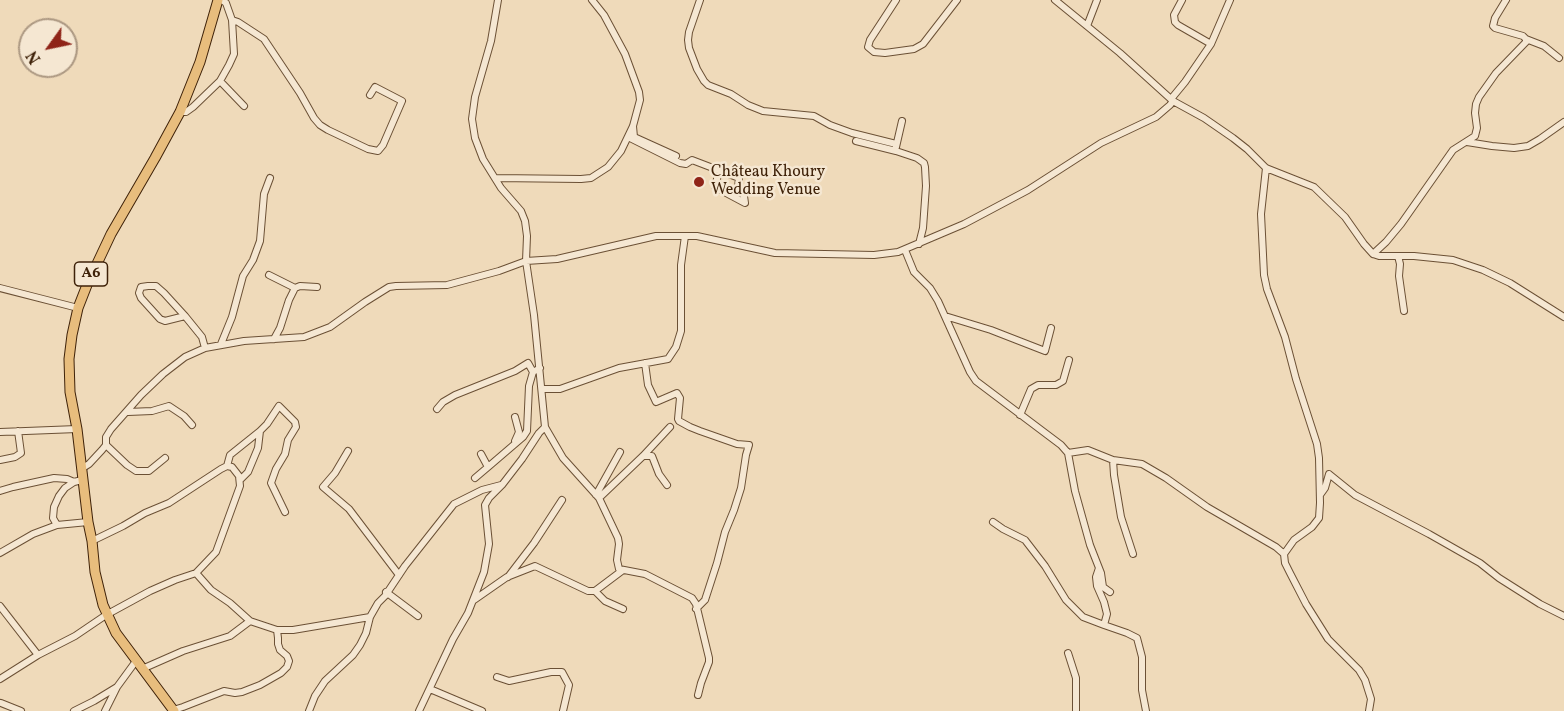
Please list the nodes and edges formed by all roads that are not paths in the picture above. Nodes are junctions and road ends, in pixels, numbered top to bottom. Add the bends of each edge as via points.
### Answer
1 (220, 0) edge
2 (498, 0) edge
3 (592, 0) edge
4 (700, 0) edge
5 (896, 0) edge
6 (957, 0) edge
7 (1055, 0) edge
8 (1097, 0) edge
9 (1182, 0) edge
10 (1230, 0) edge
11 (1506, 0) edge
12 (232, 20) junction
13 (1087, 26) junction
14 (1526, 39) junction
15 (1211, 44) junction
16 (1558, 58) dead end
17 (220, 81) junction
18 (370, 95) dead end
19 (1172, 100) junction
20 (244, 106) dead end
21 (180, 112) junction
22 (902, 121) dead end
23 (1564, 122) edge
24 (633, 126) junction
25 (628, 137) junction
26 (855, 141) dead end
27 (1467, 142) junction
28 (896, 148) junction
29 (676, 156) dead end
30 (1266, 168) junction
31 (719, 171) junction
32 (270, 178) dead end
33 (495, 178) junction
34 (685, 236) junction
35 (920, 244) junction
36 (905, 250) junction
37 (1373, 254) junction
38 (1398, 256) junction
39 (526, 261) junction
40 (269, 275) dead end
41 (317, 287) dead end
42 (0, 288) edge
43 (295, 288) junction
44 (78, 308) junction
45 (1404, 311) dead end
46 (186, 316) junction
47 (945, 316) junction
48 (1564, 317) edge
49 (1051, 328) dead end
50 (274, 339) junction
51 (221, 344) junction
52 (205, 348) junction
53 (1069, 360) dead end
54 (645, 363) junction
55 (537, 370) junction
56 (542, 389) junction
57 (437, 409) dead end
58 (128, 412) junction
59 (1020, 415) junction
60 (515, 417) dead end
61 (192, 425) dead end
62 (545, 427) junction
63 (670, 427) dead end
64 (77, 429) junction
65 (18, 431) junction
66 (260, 431) junction
67 (0, 432) edge
68 (517, 443) junction
69 (106, 445) junction
70 (348, 451) dead end
71 (620, 452) dead end
72 (1068, 453) junction
73 (481, 454) dead end
74 (642, 456) junction
75 (165, 458) dead end
76 (0, 460) edge
77 (1113, 460) junction
78 (227, 466) junction
79 (488, 467) junction
80 (81, 469) junction
81 (475, 478) dead end
82 (240, 480) junction
83 (78, 481) junction
84 (502, 485) junction
85 (667, 485) dead end
86 (0, 491) edge
87 (1320, 495) junction
88 (598, 496) junction
89 (562, 500) dead end
90 (285, 512) dead end
91 (88, 522) junction
92 (993, 522) dead end
93 (57, 525) junction
94 (92, 541) junction
95 (1, 551) edge
96 (1133, 554) dead end
97 (1284, 554) junction
98 (1099, 567) junction
99 (623, 570) junction
100 (196, 573) junction
101 (399, 575) junction
102 (507, 577) junction
103 (595, 591) junction
104 (386, 592) junction
105 (1110, 592) dead end
106 (474, 600) junction
107 (0, 606) edge
108 (623, 609) dead end
109 (696, 609) junction
110 (106, 615) junction
111 (418, 616) dead end
112 (1564, 616) edge
113 (370, 617) junction
114 (250, 621) junction
115 (1104, 625) junction
116 (277, 630) junction
117 (1068, 653) dead end
118 (38, 655) junction
119 (139, 665) junction
120 (497, 676) dead end
121 (0, 680) edge
122 (117, 687) junction
123 (430, 689) junction
124 (698, 695) dead end
125 (1, 703) edge
126 (173, 710) edge
127 (21, 711) edge
128 (75, 711) edge
129 (105, 711) edge
130 (309, 711) edge
131 (419, 711) edge
132 (482, 711) edge
133 (563, 711) edge
134 (1076, 711) edge
135 (1146, 711) edge
136 (1369, 711) edge

1 - 12 street via 226,3
1 - 21 highway, A6
2 - 33 street via 472,119 478,148
3 - 24 street via 604,15 634,75 640,100
4 - 28 street via 688,40 697,69 708,85 763,111 814,116
5 - 6 street via 870,40 868,47 873,52 915,49
7 - 13 street
8 - 13 street
9 - 15 street via 1174,15 1175,22
10 - 15 street
11 - 14 street via 1493,26
12 - 17 street via 234,54
12 - 18 street via 264,39 320,125 378,151 402,101 375,87
13 - 19 street
14 - 16 street via 1544,46
14 - 27 street via 1479,97 1475,113 1477,134
15 - 19 street
17 - 20 street
17 - 21 street via 193,107
19 - 30 street via 1233,138
19 - 35 street via 1156,117 1101,143 1028,190
21 - 44 highway, A6 via 108,241
22 - 28 street
23 - 27 street via 1528,146 1492,147
24 - 25 street
24 - 29 street via 634,137
25 - 31 street via 680,163 692,160
25 - 33 street via 608,166 591,178
26 - 28 street
27 - 37 street via 1453,150 1401,224
28 - 35 street via 921,160 925,167
30 - 37 street via 1314,186 1345,217
30 - 87 street via 1261,214 1264,275 1317,444
31 - 31 street via 739,178 738,187 745,203 715,187
32 - 51 street via 264,194 260,241 243,276
33 - 39 street via 525,221
34 - 36 street via 775,253 874,255
34 - 39 street via 656,236 557,259
34 - 54 street via 678,342 668,359
35 - 36 street
36 - 47 street via 914,272 930,288
37 - 38 street
38 - 45 street
38 - 48 street via 1453,260 1483,270 1510,282
39 - 50 street via 447,285 389,287 317,333 304,338
39 - 55 street
40 - 43 street
41 - 43 street
42 - 44 street
43 - 50 street
44 - 64 highway, A6 via 69,359
46 - 46 street via 156,286 141,287 141,298 160,320
46 - 52 street via 202,337
47 - 49 street via 1045,351
47 - 59 street via 973,377
50 - 51 street
51 - 52 street
52 - 58 street via 163,374
53 - 59 street via 1064,381 1031,389
54 - 56 street via 560,389
54 - 109 street via 648,385 656,402 677,393 680,398 679,421 749,445 741,488 717,563 705,600
55 - 56 street
55 - 57 street via 528,363 455,395
55 - 68 street via 529,387 527,431
56 - 62 street
58 - 61 street via 169,406
58 - 69 street via 111,429
59 - 72 street
60 - 68 street
62 - 84 street
62 - 88 street via 556,449
63 - 74 street
64 - 65 street
64 - 80 highway, A6
65 - 67 street
65 - 76 street via 21,453
66 - 78 street via 230,455
66 - 82 street via 258,448 248,472
66 - 90 street via 279,406 295,422 272,483
68 - 79 street
69 - 75 street via 136,471 149,471
69 - 80 street
70 - 101 street via 323,487 349,509
71 - 88 street
72 - 77 street via 1088,450
72 - 98 street via 1075,491
73 - 79 street
74 - 85 street via 652,456
74 - 88 street
77 - 96 street via 1121,517
77 - 97 street via 1142,464
78 - 82 street via 236,471
78 - 94 street via 169,503
79 - 81 street
80 - 83 highway, A6
82 - 100 street via 216,552
83 - 86 street via 54,478
83 - 91 highway, A6
83 - 93 street via 58,496 54,507
84 - 101 street via 454,504
84 - 106 street via 485,505 489,544
87 - 97 street via 1318,521 1294,540
87 - 112 street via 1329,474 1355,495 1430,534
88 - 99 street via 618,538 618,566
89 - 102 street
91 - 93 street
91 - 94 highway, A6
92 - 115 street via 1025,540 1066,600 1083,617
93 - 95 street
94 - 110 highway, A6
97 - 136 street via 1306,604 1328,639 1365,680 1371,699
98 - 105 street via 1103,587
98 - 115 street via 1097,586 1107,614
99 - 103 street
99 - 109 street via 645,574 692,598
100 - 110 street via 150,591
100 - 114 street
101 - 104 street
102 - 103 street via 535,566
102 - 106 street
103 - 108 street via 605,601
104 - 111 street
104 - 113 street
106 - 123 street
107 - 118 street
109 - 124 street via 709,657
110 - 118 street
110 - 119 highway, A6
113 - 116 street
113 - 130 street via 360,645 325,681
114 - 116 street
114 - 119 street via 230,636
115 - 135 street via 1137,638
116 - 126 street via 280,650 289,661 281,673 242,692 224,691
117 - 134 street via 1076,678
118 - 121 street
119 - 122 street
119 - 126 highway, A6
120 - 133 street via 509,681 562,672 569,685
122 - 128 street
122 - 129 street
123 - 131 street
123 - 132 street
125 - 127 street

